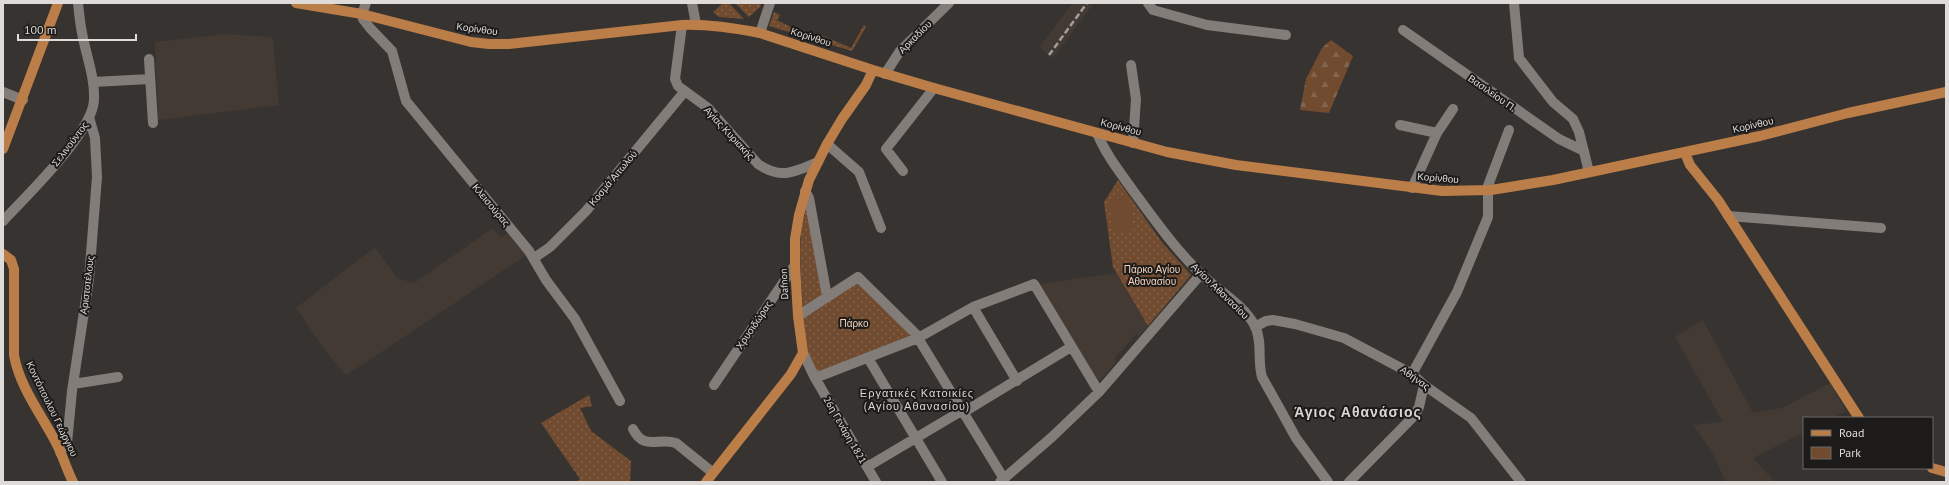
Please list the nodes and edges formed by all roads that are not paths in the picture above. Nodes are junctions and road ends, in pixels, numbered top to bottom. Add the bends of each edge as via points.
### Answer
1 (58, 3) edge
2 (78, 3) edge
3 (296, 3) edge
4 (366, 3) edge
5 (692, 3) edge
6 (770, 3) edge
7 (949, 3) edge
8 (1148, 3) edge
9 (1514, 3) edge
10 (362, 14) junction
11 (696, 24) junction
12 (682, 25) junction
13 (1403, 30) dead end
14 (760, 33) junction
15 (1286, 35) dead end
16 (149, 59) dead end
17 (1131, 65) dead end
18 (873, 70) junction
19 (885, 74) junction
20 (150, 79) junction
21 (93, 82) junction
22 (934, 88) junction
23 (685, 91) junction
24 (3, 92) edge
25 (1946, 92) edge
26 (23, 100) junction
27 (1453, 109) dead end
28 (89, 117) junction
29 (153, 123) dead end
30 (1400, 125) dead end
31 (1509, 130) dead end
32 (1097, 133) junction
33 (1438, 133) junction
34 (1133, 143) junction
35 (827, 144) junction
36 (3, 149) edge
37 (1584, 151) junction
38 (1685, 153) junction
39 (818, 162) junction
40 (903, 172) dead end
41 (1590, 172) junction
42 (1412, 188) junction
43 (805, 191) junction
44 (1487, 191) junction
45 (1728, 216) junction
46 (3, 221) edge
47 (881, 228) dead end
48 (1881, 228) dead end
49 (3, 254) edge
50 (534, 258) junction
51 (795, 265) junction
52 (1201, 274) junction
53 (826, 291) dead end
54 (973, 307) junction
55 (798, 316) junction
56 (1255, 326) junction
57 (919, 338) junction
58 (1071, 347) junction
59 (803, 353) junction
60 (868, 358) junction
61 (1412, 374) junction
62 (118, 377) dead end
63 (815, 378) junction
64 (1017, 381) junction
65 (73, 384) junction
66 (714, 385) dead end
67 (1424, 385) junction
68 (1099, 392) junction
69 (620, 401) dead end
70 (964, 411) junction
71 (1857, 417) edge
72 (633, 429) dead end
73 (916, 438) junction
74 (60, 452) junction
75 (867, 467) junction
76 (1933, 468) edge
77 (712, 472) junction
78 (1946, 472) edge
79 (1002, 480) edge
80 (74, 482) edge
81 (706, 482) edge
82 (876, 482) edge
83 (942, 482) edge
84 (1328, 482) edge
85 (1349, 482) edge
86 (1521, 482) edge

1 - 26 main road
2 - 21 street, Σελινούντος via 81,33
3 - 10 main road, Κορίνθου
4 - 10 street
5 - 11 street
6 - 14 street
7 - 19 street, Αρκαδίου via 900,51
8 - 15 street via 1153,10 1207,25
9 - 37 street via 1519,58 1553,102 1573,119
10 - 12 main road, Κορίνθου via 466,41 489,44 510,44
10 - 50 street, Κλεισούρας via 370,28 392,51 406,101
11 - 12 main road, Κορίνθου
11 - 14 main road, Κορίνθου
12 - 23 street, Αγίας Κυριακής via 675,79 678,86
13 - 37 street, Βασιλείου Π. via 1559,139
14 - 18 main road, Κορίνθου
16 - 20 street
17 - 34 street via 1136,99
18 - 19 main road, Κορίνθου
18 - 35 main road, Dafnon via 868,82
19 - 22 main road, Κορίνθου
20 - 21 street
20 - 29 street
21 - 28 street, Σελινούντος via 94,105
22 - 32 main road, Κορίνθου
22 - 40 street via 886,149
23 - 39 street, Αγίας Κυριακής via 708,108 765,169 788,173
23 - 50 street, Κοσμά Αιτωλού via 586,211 550,247
24 - 26 street
25 - 38 main road, Κορίνθου
26 - 36 main road
27 - 33 street
28 - 46 street, Σελινούντος via 58,162
28 - 65 street, Αριστοτέλους via 95,138 97,177 86,300
30 - 33 street
31 - 44 street
32 - 34 main road, Κορίνθου
32 - 52 street, Αγίου Αθανασίου via 1104,150 1167,237
33 - 42 street
34 - 42 main road, Κορίνθου via 1204,160
35 - 39 main road, Dafnon
35 - 47 street via 859,172
37 - 41 street
38 - 41 main road, Κορίνθου
38 - 45 main road via 1690,165
39 - 43 main road, Dafnon
41 - 44 main road, Κορίνθου
42 - 44 main road, Κορίνθου via 1449,192
43 - 51 main road, Dafnon via 796,231
43 - 53 street via 809,198
44 - 61 street via 1488,217 1457,292
45 - 48 street
45 - 71 main road
49 - 74 main road, Κοντόπουλου Γεώργιου via 11,260 14,269 16,364
50 - 69 street, Κλεισούρας via 546,280 575,319
51 - 55 main road, Dafnon
51 - 66 street, Χρυσιδώρας
52 - 56 street, Αγίου Αθανασίου via 1246,312
52 - 68 street
54 - 57 street
54 - 58 street via 1034,284
54 - 64 street
55 - 57 street via 858,277
55 - 59 main road, Dafnon
56 - 61 street, Αθήνας via 1273,320 1328,332
56 - 84 street, Αγίου Αθανασίου via 1260,344 1262,377 1296,438
57 - 60 street
57 - 70 street
58 - 64 street
58 - 68 street
59 - 63 street, 26η Γενάρη 1821
59 - 77 main road via 791,374
60 - 63 street
60 - 73 street
61 - 67 street, Αθήνας
62 - 65 street
63 - 75 street, 26η Γενάρη 1821
64 - 70 street
65 - 74 street, Αριστοτέλους via 67,443
67 - 85 street via 1419,408 1414,416
67 - 86 street, Αθήνας via 1471,418
68 - 79 street
70 - 73 street
70 - 79 street
72 - 77 street via 636,436 644,441 676,443
73 - 75 street
73 - 83 street
74 - 80 main road, Κοντόπουλου Γεώργιου
75 - 82 street, 26η Γενάρη 1821
76 - 78 main road
77 - 81 main road

